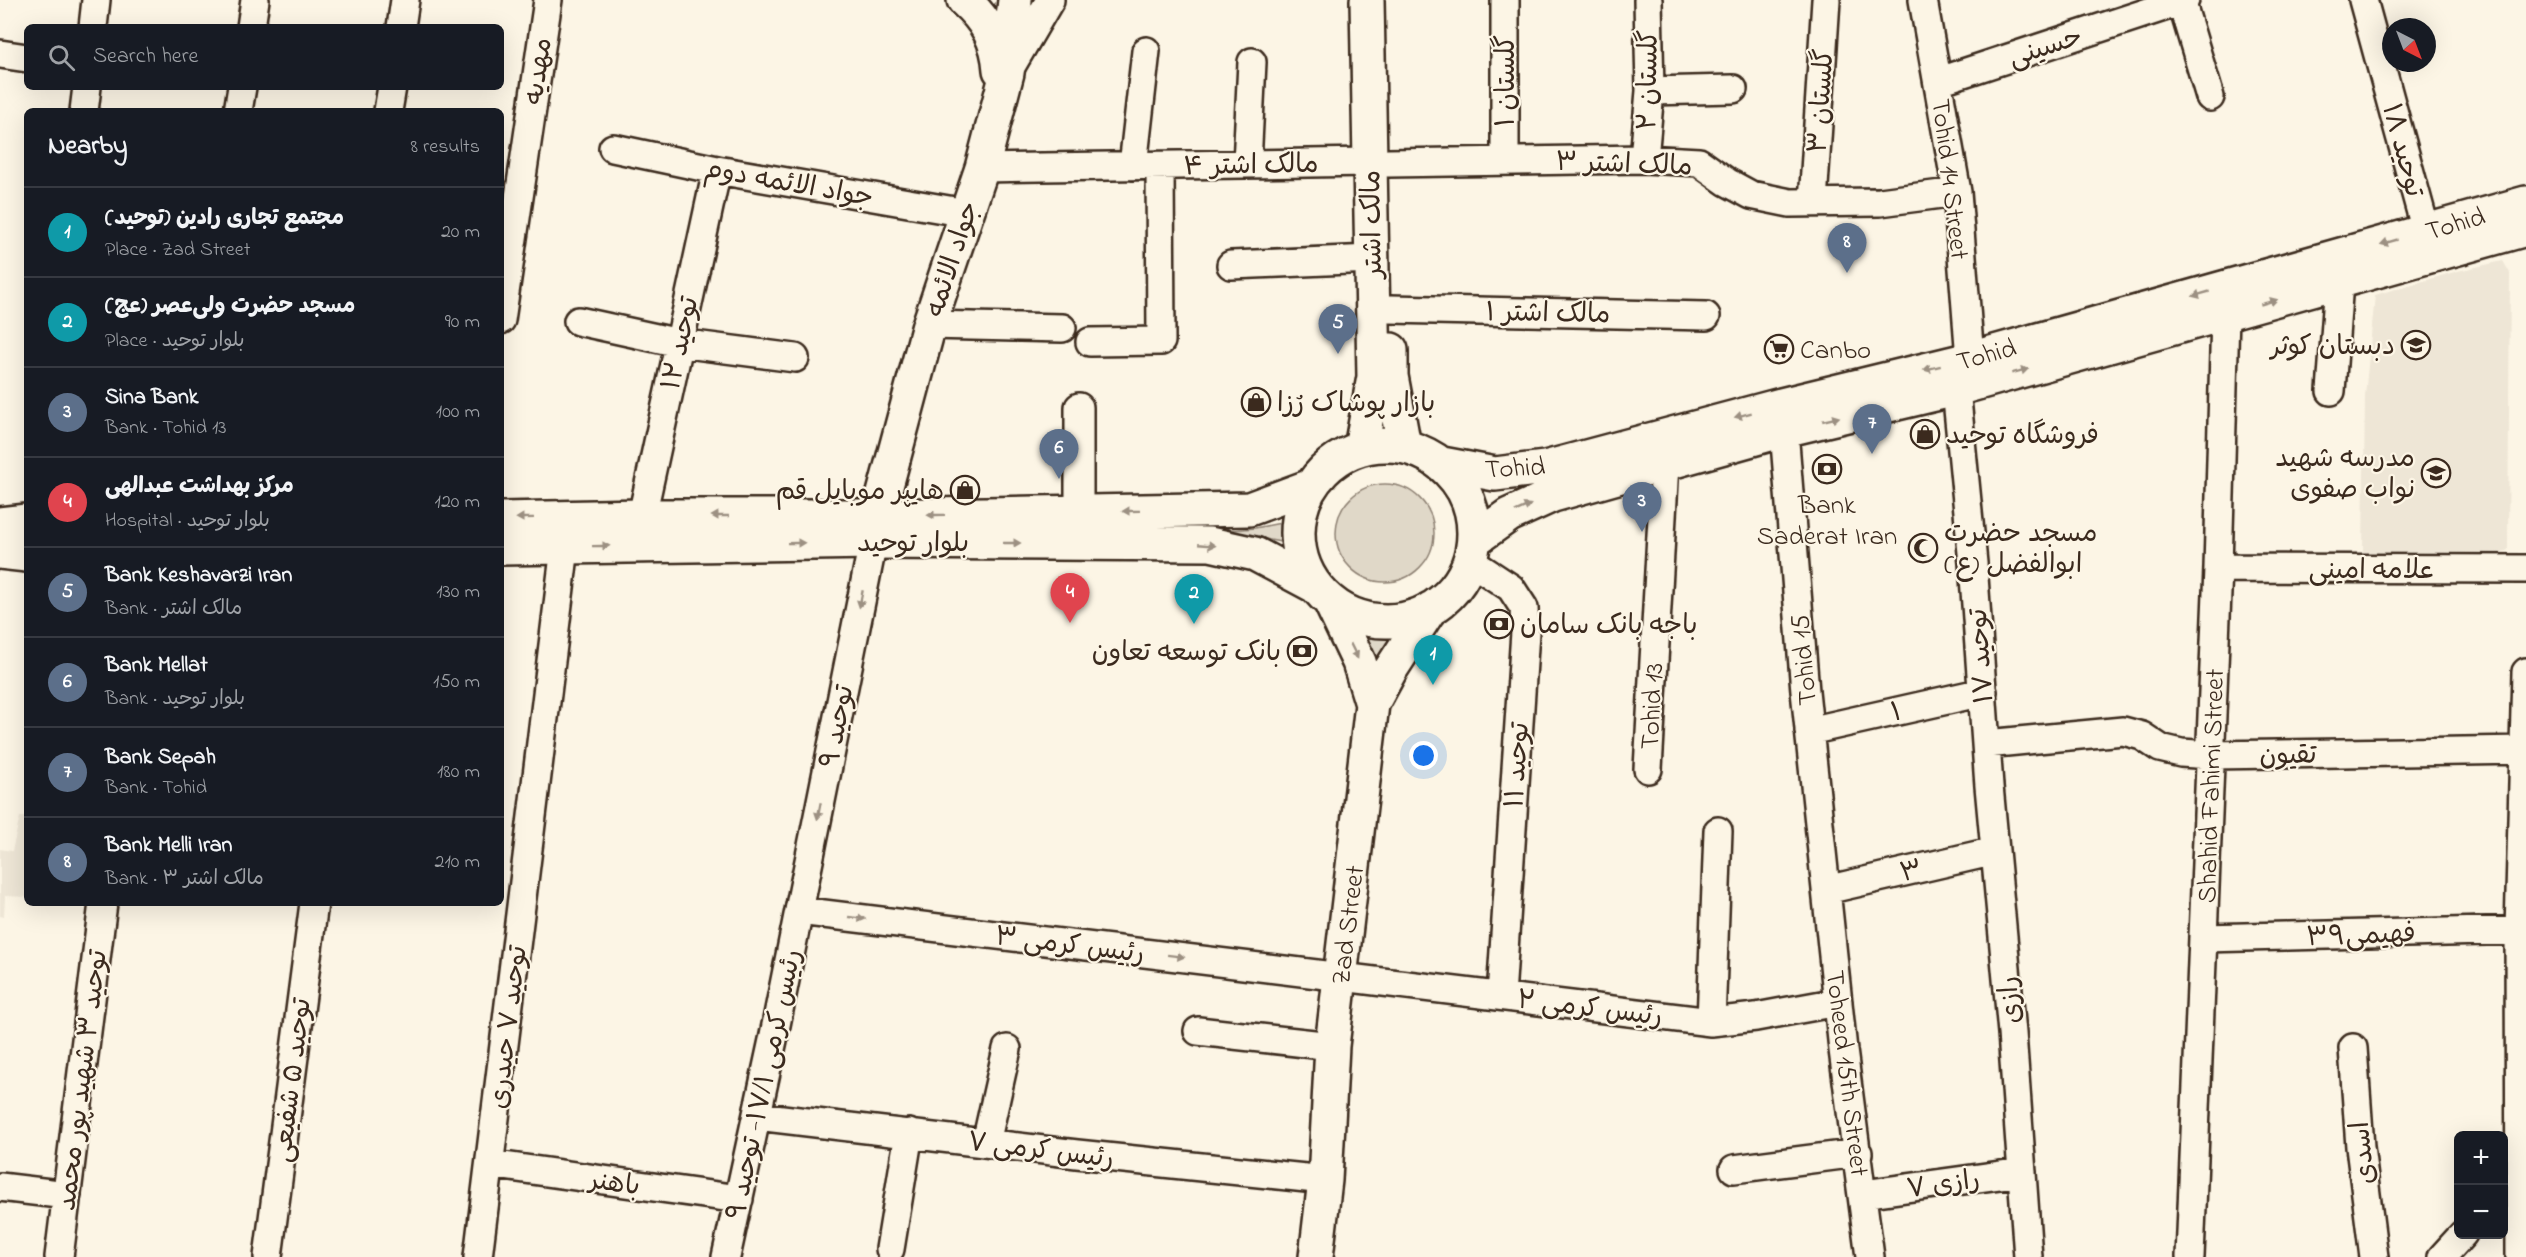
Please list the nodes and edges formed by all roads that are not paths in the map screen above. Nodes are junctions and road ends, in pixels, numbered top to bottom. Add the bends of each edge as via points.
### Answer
1 (96, 0) edge
2 (255, 0) edge
3 (405, 0) edge
4 (548, 0) edge
5 (964, 0) edge
6 (1015, 0) edge
7 (1050, 0) edge
8 (1366, 0) edge
9 (1385, 0) edge
10 (1505, 0) edge
11 (1648, 0) edge
12 (1826, 0) edge
13 (1923, 0) edge
14 (2183, 0) edge
15 (2363, 0) edge
16 (93, 24) edge
17 (251, 24) edge
18 (401, 24) edge
19 (1146, 51) dead end
20 (0, 54) edge
21 (24, 58) edge
22 (1251, 62) dead end
23 (1939, 81) junction
24 (1004, 84) junction
25 (1733, 89) dead end
26 (87, 90) edge
27 (242, 90) edge
28 (392, 90) edge
29 (1650, 91) junction
30 (2210, 97) dead end
31 (84, 108) edge
32 (238, 108) edge
33 (388, 108) edge
34 (613, 148) dead end
35 (1644, 159) junction
36 (1505, 161) junction
37 (1379, 163) junction
38 (1247, 164) junction
39 (1133, 166) junction
40 (1160, 166) junction
41 (982, 168) junction
42 (717, 170) junction
43 (1957, 192) junction
44 (1813, 202) junction
45 (2526, 203) edge
46 (966, 213) junction
47 (2526, 229) edge
48 (2426, 231) junction
49 (1372, 259) junction
50 (1231, 264) dead end
51 (2339, 282) junction
52 (504, 300) edge
53 (1390, 309) junction
54 (2225, 315) junction
55 (1706, 316) dead end
56 (578, 321) dead end
57 (929, 325) junction
58 (1062, 328) dead end
59 (1090, 342) dead end
60 (679, 343) junction
61 (795, 358) dead end
62 (1970, 359) junction
63 (1956, 389) junction
64 (2331, 391) dead end
65 (1079, 407) dead end
66 (1784, 430) junction
67 (1404, 446) junction
68 (1361, 448) junction
69 (1665, 463) junction
70 (1442, 464) junction
71 (1311, 486) junction
72 (1079, 513) junction
73 (642, 516) junction
74 (0, 518) edge
75 (504, 519) edge
76 (24, 521) edge
77 (24, 521) edge
78 (0, 524) edge
79 (875, 529) junction
80 (566, 547) junction
81 (504, 548) edge
82 (1472, 550) junction
83 (0, 552) edge
84 (24, 556) edge
85 (24, 557) edge
86 (0, 565) edge
87 (2218, 568) junction
88 (2526, 569) edge
89 (1322, 594) junction
90 (1430, 609) junction
91 (2526, 672) edge
92 (1983, 692) junction
93 (1372, 704) junction
94 (1809, 731) junction
95 (1986, 744) junction
96 (2525, 750) edge
97 (2211, 755) junction
98 (1648, 770) dead end
99 (1718, 831) dead end
100 (1995, 851) junction
101 (1826, 890) junction
102 (103, 906) edge
103 (314, 906) edge
104 (799, 911) junction
105 (2523, 930) edge
106 (2204, 938) junction
107 (1341, 976) junction
108 (1501, 996) junction
109 (1838, 1002) junction
110 (1711, 1022) junction
111 (1198, 1031) dead end
112 (1332, 1046) junction
113 (2352, 1048) dead end
114 (1007, 1049) dead end
115 (2522, 1111) edge
116 (757, 1116) junction
117 (909, 1133) junction
118 (986, 1143) junction
119 (1858, 1153) junction
120 (490, 1164) junction
121 (1734, 1169) dead end
122 (2022, 1172) junction
123 (1325, 1180) junction
124 (2512, 1181) edge
125 (0, 1187) edge
126 (1863, 1194) junction
127 (66, 1195) junction
128 (739, 1199) junction
129 (2458, 1239) edge
130 (2522, 1248) edge
131 (890, 1249) dead end
132 (58, 1257) edge
133 (268, 1257) edge
134 (477, 1257) edge
135 (726, 1257) edge
136 (1316, 1257) edge
137 (1870, 1257) edge
138 (2028, 1257) edge
139 (2190, 1257) edge
140 (2374, 1257) edge
141 (2442, 1257) edge

1 - 16 street
2 - 17 street
3 - 18 street
4 - 52 street, مهدیه
5 - 24 main road via 989,28 997,45
6 - 24 main road, جواد الائمه
7 - 24 street
8 - 37 main road, مالک اشتر
9 - 37 main road, مالک اشتر
10 - 36 street, گلستان ۱
11 - 29 street, گلستان ۲
12 - 44 street, گلستان ۳
13 - 23 street, Tohid 14 Street
14 - 23 street, حسینی
14 - 30 street
15 - 48 street, توحید ۱۸
19 - 39 street
20 - 21 street
22 - 38 street
23 - 43 street, Tohid 14 Street
24 - 41 main road, جواد الائمه
25 - 29 street
26 - 31 street
27 - 32 street
28 - 33 street
29 - 35 street, گلستان ۲
34 - 42 street, جواد الائمه دوم
35 - 36 street, مالک اشتر ۳
35 - 44 street, مالک اشتر ۳ via 1699,162 1751,195 1790,203
36 - 37 street, مالک اشتر ۳
37 - 38 street, مالک اشتر ۴
37 - 49 main road, مالک اشتر
37 - 53 main road, مالک اشتر
38 - 40 street, مالک اشتر ۴
39 - 40 street, مالک اشتر ۴
39 - 41 street, مالک اشتر ۴
40 - 59 street via 1161,341
41 - 46 main road, جواد الائمه
42 - 46 street, جواد الائمه دوم
42 - 60 street, توحید ۱۲
43 - 44 street, مالک اشتر ۳ via 1880,202
43 - 62 street, Tohid 14 Street
45 - 48 main road, Tohid
46 - 57 main road, جواد الائمه
47 - 51 main road, Tohid
48 -> 62 main road, Tohid
49 - 50 street
49 - 68 main road, مالک اشتر via 1374,377
54 -> 51 main road, Tohid
51 - 64 street
53 - 55 street, مالک اشتر ۱
53 - 67 main road, مالک اشتر via 1391,375
63 -> 54 main road, Tohid
54 - 87 street, Shahid Fahimi Street
56 - 60 street
57 - 58 street
57 - 79 main road, جواد الائمه
60 - 61 street
60 - 73 street, توحید ۱۲
62 -> 70 main road, Tohid via 1545,468 1495,474
66 -> 63 main road, Tohid
63 - 92 street, توحید ۱۷
65 - 72 street
66 - 69 main road, Tohid
66 - 94 street, Tohid 15
67 - 68 main road via 1382,444
67 - 70 main road
68 - 71 main road via 1342,456
82 -> 69 main road, Tohid via 1509,515 1553,495
69 - 98 street, Tohid 13
70 - 82 main road via 1457,479 1467,498 1473,518
71 -> 72 main road, بلوار توحید via 1250,509
71 - 89 main road via 1302,505 1298,536 1304,567
72 -> 79 main road, بلوار توحید
73 -> 75 main road, بلوار توحید
79 -> 73 main road, بلوار توحید
74 - 76 street
77 - 78 main road
80 -> 79 main road, بلوار توحید
79 -> 89 main road, بلوار توحید via 1210,544 1255,554
79 -> 104 street, توحید ۹
80 - 81 main road, بلوار توحید
80 - 120 street, توحید ۷ حیدری
82 - 90 main road via 1461,580
82 - 108 street, توحید ۱۱ via 1512,588 1524,608
83 - 84 main road
85 - 86 street
87 - 88 street, علامه امینی
87 - 97 street, Shahid Fahimi Street
89 - 90 main road via 1348,613 1368,619 1400,619
89 -> 93 main road, Zad Street via 1359,662
90 - 93 main road
91 - 96 street
92 - 94 street, ۱
92 - 95 street, توحید ۱۷
93 - 107 main road, Zad Street
94 - 101 street, Tohid 15
95 - 97 street, تقیون via 2123,731 2142,736 2160,748
95 - 100 street, رازی
96 - 97 street, تقیون
96 - 105 street
97 - 106 street, Shahid Fahimi Street
99 - 110 street
100 - 101 street, ۳
100 - 122 street, رازی
101 - 109 street, Toheed 15th Street
102 - 127 street, توحید ۳ شهيد پور محمد
103 - 133 street, توحید ۵ شفیعی
104 -> 107 street, رئیس کرمی ۳
104 - 116 street, رئیس کرمی ۱۷/۱- توحید ۹
105 - 106 street, فهیمی۳۹
105 - 115 street
106 - 139 street, Shahid Fahimi Street
107 - 108 street, رئیس کرمی ۲
107 - 112 main road, Zad Street
108 - 110 street, رئیس کرمی ۲
109 - 110 street, رئیس کرمی ۲
109 - 119 street, Toheed 15th Street
111 - 112 street
112 - 123 main road, Zad Street
113 - 140 street, اسدی
114 - 118 street
115 - 124 street
116 - 117 street, رئیس کرمی ۷
116 - 128 street, رئیس کرمی ۱۷/۱- توحید ۹
117 - 118 street, رئیس کرمی ۷
117 - 131 street
118 - 123 street, رئیس کرمی ۷
119 - 121 street
119 - 126 street, Toheed 15th Street
120 - 128 street, باهنر
120 - 134 street, توحید ۷ حیدری
122 - 126 street, رازی ۷
122 - 138 street, رازی
123 - 136 main road, Zad Street
124 - 130 street
125 - 127 street
126 - 137 street, Toheed 15th Street
127 - 132 street, توحید ۳ شهيد پور محمد
128 - 135 street, رئیس کرمی ۱۷/۱- توحید ۹
129 - 141 street

